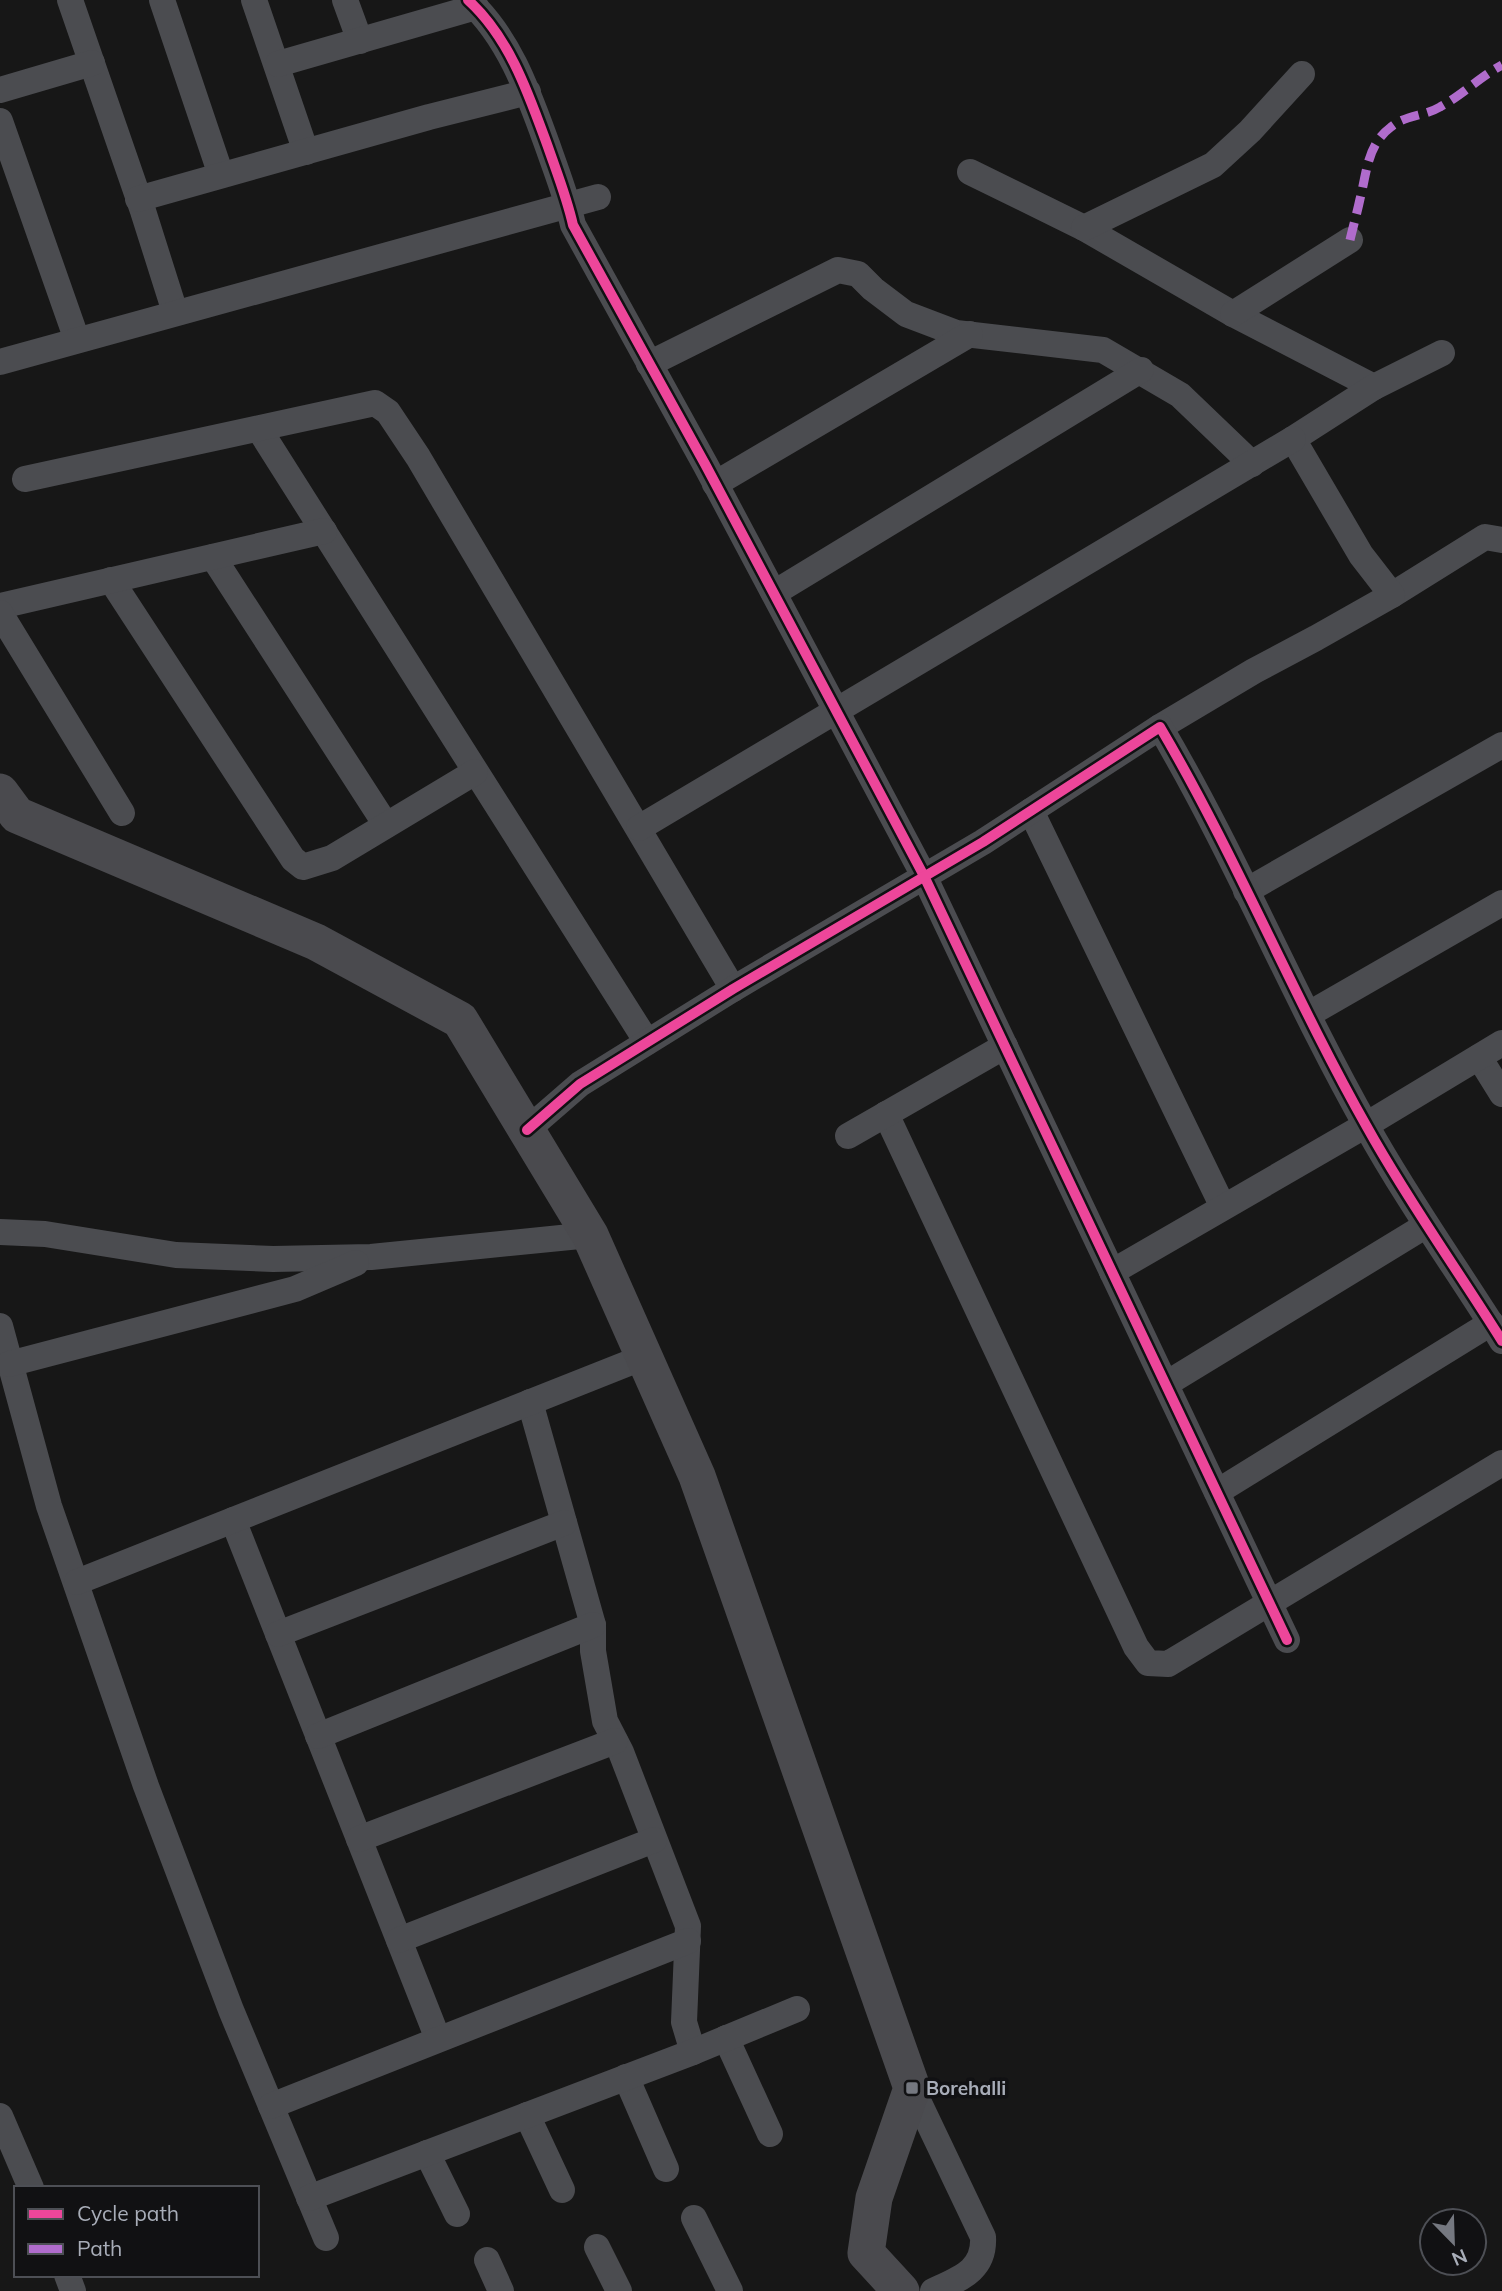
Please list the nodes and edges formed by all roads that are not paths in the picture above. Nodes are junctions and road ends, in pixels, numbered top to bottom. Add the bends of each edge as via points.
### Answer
1 (70, 0) edge
2 (162, 0) edge
3 (254, 0) edge
4 (345, 0) edge
5 (472, 4) edge
6 (360, 41) junction
7 (92, 64) junction
8 (278, 64) junction
9 (1302, 74) dead end
10 (0, 90) edge
11 (528, 92) junction
12 (0, 121) edge
13 (306, 152) junction
14 (970, 172) dead end
15 (221, 175) junction
16 (598, 197) dead end
17 (138, 199) junction
18 (568, 205) junction
19 (1084, 228) junction
20 (1350, 240) dead end
21 (175, 312) junction
22 (1233, 314) junction
23 (970, 334) junction
24 (77, 340) junction
25 (1442, 353) dead end
26 (0, 362) edge
27 (649, 364) junction
28 (1141, 370) junction
29 (1374, 387) junction
30 (259, 429) junction
31 (1293, 439) junction
32 (1252, 464) junction
33 (25, 479) dead end
34 (715, 484) junction
35 (324, 531) junction
36 (1502, 540) edge
37 (214, 557) junction
38 (111, 580) junction
39 (774, 593) junction
40 (1392, 595) junction
41 (0, 606) edge
42 (0, 613) edge
43 (837, 711) junction
44 (1160, 727) junction
45 (1502, 745) edge
46 (475, 772) junction
47 (0, 792) edge
48 (1031, 811) junction
49 (122, 813) dead end
50 (386, 825) junction
51 (639, 828) junction
52 (925, 876) junction
53 (1246, 891) junction
54 (1502, 903) edge
55 (733, 989) junction
56 (1309, 1014) junction
57 (647, 1042) junction
58 (1502, 1043) edge
59 (1005, 1046) junction
60 (1479, 1056) junction
61 (1502, 1094) edge
62 (886, 1114) junction
63 (1366, 1125) junction
64 (527, 1130) junction
65 (848, 1136) dead end
66 (1223, 1207) junction
67 (1425, 1226) junction
68 (0, 1232) edge
69 (590, 1235) junction
70 (371, 1257) junction
71 (1112, 1272) junction
72 (0, 1326) edge
73 (1496, 1332) edge
74 (644, 1357) junction
75 (9, 1364) junction
76 (1166, 1384) junction
77 (530, 1402) junction
78 (1502, 1463) edge
79 (1217, 1492) junction
80 (233, 1520) junction
81 (564, 1523) junction
82 (77, 1582) junction
83 (1269, 1603) junction
84 (593, 1625) junction
85 (278, 1634) junction
86 (1287, 1640) dead end
87 (318, 1735) junction
88 (615, 1741) junction
89 (359, 1839) junction
90 (654, 1840) junction
91 (399, 1940) junction
92 (688, 1941) junction
93 (797, 2009) dead end
94 (726, 2038) junction
95 (438, 2039) junction
96 (694, 2052) junction
97 (626, 2077) junction
98 (912, 2088) junction
99 (271, 2106) junction
100 (527, 2115) junction
101 (0, 2116) edge
102 (770, 2134) dead end
103 (427, 2153) junction
104 (666, 2169) dead end
105 (29, 2186) edge
106 (562, 2190) dead end
107 (309, 2197) junction
108 (457, 2214) dead end
109 (694, 2218) dead end
110 (326, 2238) dead end
111 (597, 2247) dead end
112 (487, 2260) dead end
113 (501, 2291) edge
114 (618, 2291) edge
115 (730, 2291) edge
116 (901, 2291) edge
117 (933, 2291) edge

1 - 7 street
2 - 15 street
3 - 8 street
4 - 6 street
5 - 6 street
5 - 11 street via 499,37
6 - 8 street
7 - 10 street
7 - 17 street
8 - 13 street
9 - 19 street via 1213,165
11 - 13 street
11 - 18 street
12 - 24 street
13 - 15 street
14 - 19 street
15 - 17 street
16 - 18 street
17 - 21 street
18 - 21 street
18 - 27 street via 573,225
19 - 22 street
20 - 22 street
21 - 24 street
22 - 29 street
23 - 27 street via 906,314 858,274 838,270
23 - 28 street via 1103,350
23 - 34 street
24 - 26 street
25 - 29 street
27 - 34 street
28 - 32 street via 1180,395
28 - 39 street
29 - 31 street
30 - 33 street
30 - 35 street
30 - 51 street via 375,404 388,412
31 - 32 street
31 - 40 street via 1361,555
32 - 43 street
34 - 39 street
35 - 37 street
35 - 46 street
36 - 40 street via 1485,537
37 - 38 street
37 - 50 street
38 - 41 street
38 - 50 street via 293,859 303,867 317,864
39 - 43 street
40 - 44 street
42 - 49 street
43 - 51 street
43 - 52 street
44 - 48 street
44 - 53 street via 1196,788
45 - 53 street
46 - 50 street
46 - 57 street
47 - 64 main road via 17,815 316,942 460,1020
48 - 52 street
48 - 66 street
51 - 55 street
52 - 55 street
52 - 59 street
53 - 56 street
54 - 56 street
55 - 57 street
56 - 63 street
57 - 64 street via 580,1084
58 - 60 street
59 - 62 street
59 - 71 street
60 - 61 street
60 - 63 street
62 - 65 street
62 - 83 street via 1147,1663 1168,1664
63 - 66 street
63 - 67 street
64 - 69 main road
66 - 71 street
67 - 73 street
67 - 76 street
68 - 70 street via 45,1234 176,1255
69 - 70 street
69 - 74 main road
70 - 75 street via 295,1289
71 - 76 street
72 - 75 street
73 - 79 street
74 - 77 street
74 - 98 main road via 697,1476
75 - 82 street via 49,1506
76 - 79 street
77 - 80 street
77 - 81 street
78 - 83 street
79 - 83 street
80 - 82 street
80 - 85 street
81 - 84 street
81 - 85 street
82 - 99 street via 146,1786
83 - 86 street
84 - 87 street
84 - 88 street via 597,1683 605,1721
85 - 87 street
87 - 89 street
88 - 89 street
88 - 90 street
89 - 91 street
90 - 91 street
90 - 92 street via 688,1926
91 - 95 street
92 - 95 street
92 - 96 street via 684,2022
93 - 94 street
94 - 96 street
94 - 102 street
95 - 99 street
96 - 97 street
97 - 100 street
97 - 104 street
98 - 116 main road via 874,2198 866,2253
98 - 117 street via 983,2237 977,2265
99 - 107 street
100 - 103 street
100 - 106 street
101 - 105 street
103 - 107 street
103 - 108 street
107 - 110 street
109 - 115 street
111 - 114 street
112 - 113 street

